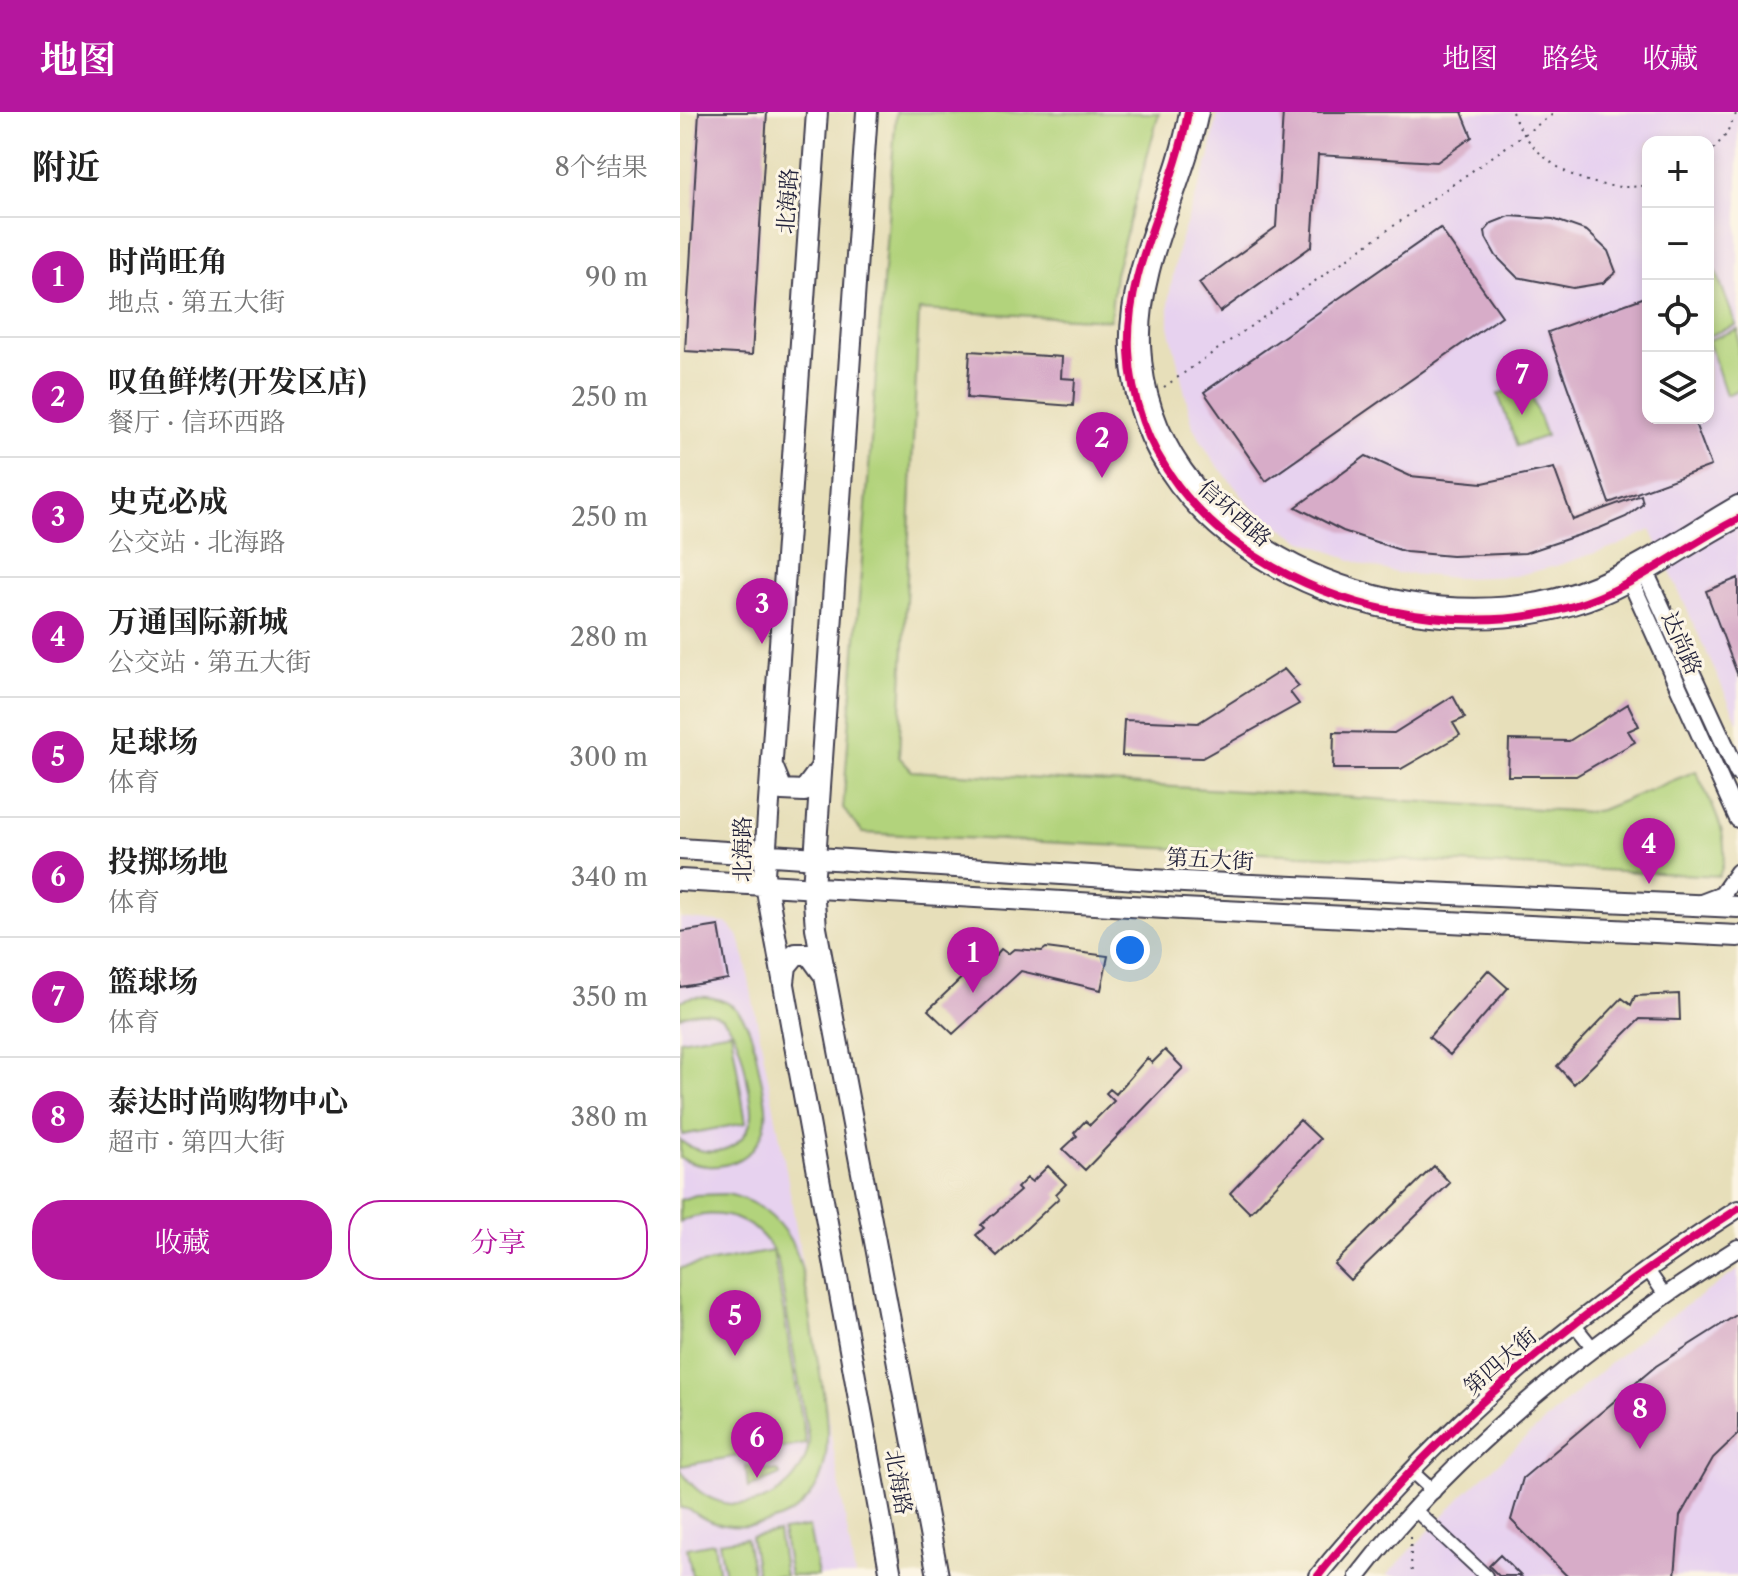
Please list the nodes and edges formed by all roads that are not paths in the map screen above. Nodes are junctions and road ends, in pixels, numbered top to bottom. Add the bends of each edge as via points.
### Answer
1 (817, 112) edge
2 (867, 112) edge
3 (1188, 112) edge
4 (1200, 112) edge
5 (1738, 504) edge
6 (1738, 519) edge
7 (1644, 569) junction
8 (1628, 578) junction
9 (771, 760) junction
10 (823, 764) junction
11 (1738, 773) edge
12 (767, 803) junction
13 (1737, 819) edge
14 (680, 849) edge
15 (716, 852) junction
16 (1738, 872) edge
17 (786, 873) junction
18 (680, 880) edge
19 (713, 881) junction
20 (865, 891) junction
21 (1687, 905) junction
22 (1738, 907) edge
23 (816, 928) junction
24 (774, 934) junction
25 (1738, 936) edge
26 (827, 983) junction
27 (784, 990) junction
28 (1738, 1209) edge
29 (1738, 1248) edge
30 (1647, 1269) junction
31 (1665, 1295) junction
32 (1573, 1323) junction
33 (1593, 1348) junction
34 (1411, 1471) junction
35 (1434, 1492) junction
36 (1413, 1514) junction
37 (891, 1576) edge
38 (938, 1576) edge
39 (1318, 1576) edge
40 (1358, 1576) edge
41 (1486, 1576) edge

1 - 9 main road, 北海路
2 - 10 main road
3 - 8 street, 信环西路 via 1169,187 1140,258 1129,351 1137,402 1149,433 1173,477 1202,513 1251,553 1296,580 1398,612 1444,618 1529,616 1572,606
4 - 8 street, 信环西路 via 1148,276 1142,335 1150,397 1178,460 1218,511 1276,553 1327,577 1414,602 1492,607
5 - 7 street
6 - 7 street
7 - 8 street, 信环西路
7 - 11 street, 达尚路
8 - 13 street, 达尚路
9 - 10 main road via 776,781 791,793 804,791
9 - 12 main road, 北海路
10 - 17 main road via 811,830
12 - 15 main road via 749,840
12 - 17 main road, 北海路
14 - 15 main road
15 - 17 main road
16 - 21 street via 1722,895
17 - 19 main road
17 - 20 main road
17 - 21 main road, 第五大街 via 865,861
17 - 23 main road, 北海路 via 807,902
17 - 24 main road, 北海路
18 - 19 main road
19 - 24 main road via 747,894
20 - 23 main road via 827,902
20 - 25 main road
21 - 22 main road, 第五大街
23 - 26 main road, 北海路
24 - 27 main road, 北海路
26 - 27 main road via 809,954 796,954 786,966
26 - 38 main road, 北海路
27 - 37 main road, 北海路
28 - 30 street, 第四大街
29 - 31 street
30 - 31 street
30 - 32 street, 第四大街
31 - 33 street
32 - 33 street
32 - 34 street, 第四大街 via 1482,1400
33 - 35 street via 1524,1404
34 - 35 street
34 - 39 street, 第四大街
35 - 36 street
36 - 40 street
36 - 41 street

